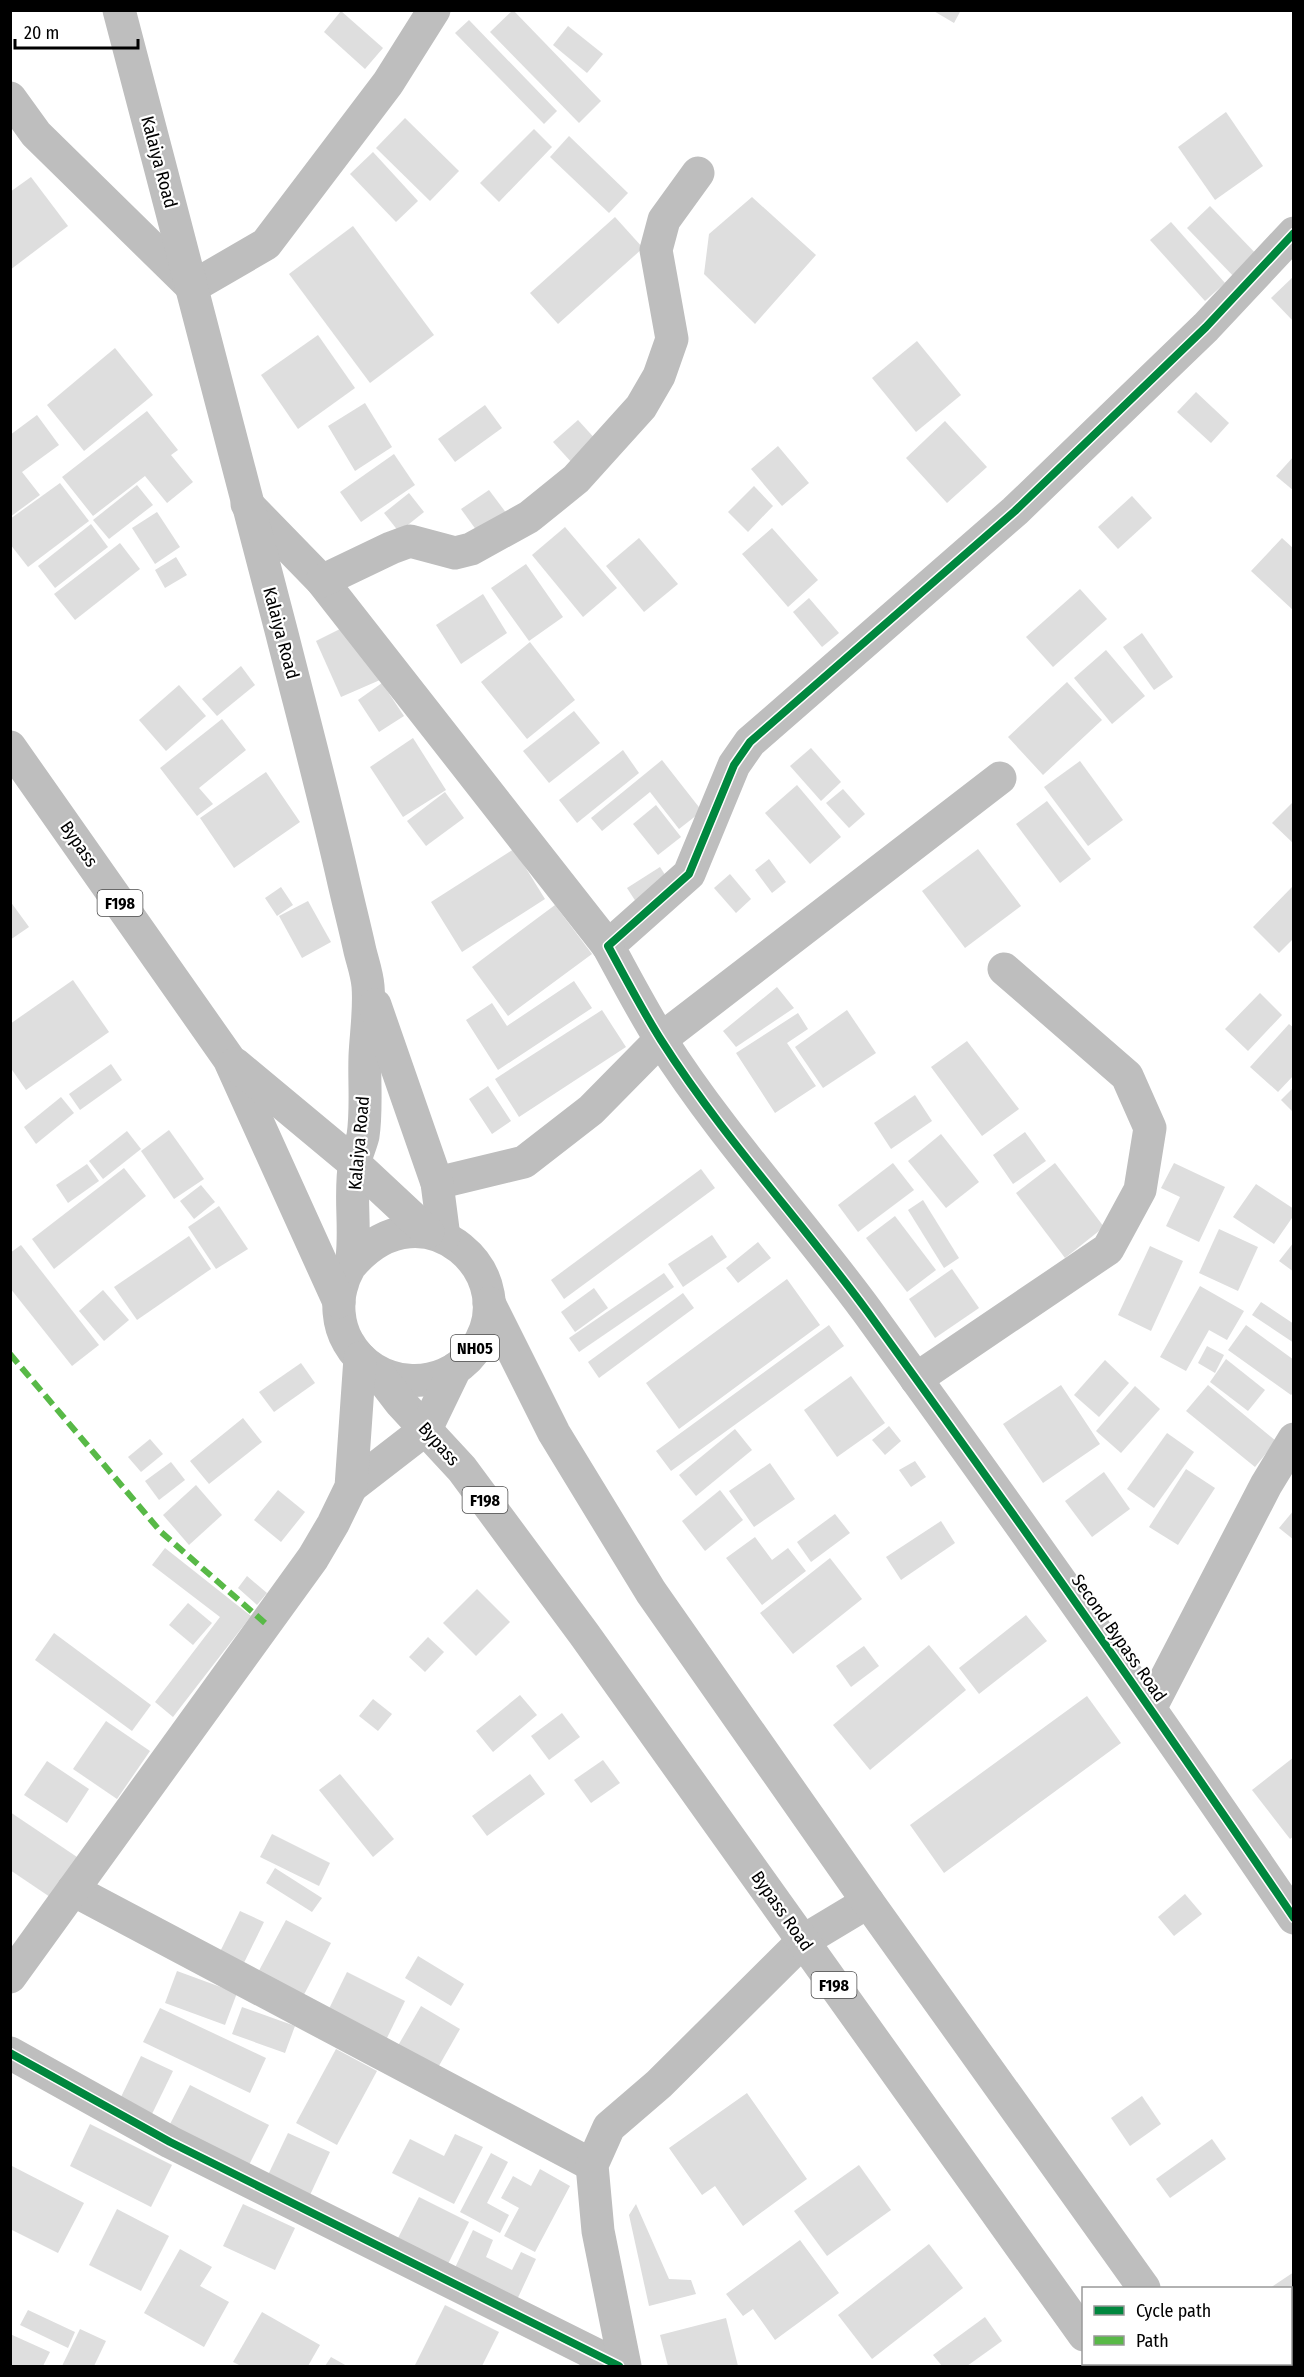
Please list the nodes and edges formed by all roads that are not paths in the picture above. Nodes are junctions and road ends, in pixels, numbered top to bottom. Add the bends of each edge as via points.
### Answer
1 (119, 10) edge
2 (434, 10) edge
3 (10, 98) edge
4 (698, 173) dead end
5 (1293, 233) edge
6 (192, 287) junction
7 (247, 504) junction
8 (322, 580) junction
9 (10, 747) edge
10 (1000, 778) dead end
11 (608, 946) junction
12 (1004, 969) dead end
13 (368, 986) junction
14 (661, 1039) junction
15 (229, 1059) junction
16 (354, 1163) junction
17 (437, 1183) junction
18 (436, 1235) junction
19 (352, 1264) junction
20 (339, 1302) junction
21 (489, 1303) junction
22 (368, 1365) junction
23 (455, 1369) junction
24 (916, 1378) junction
25 (426, 1429) junction
26 (1293, 1439) edge
27 (351, 1487) junction
28 (584, 1634) joint
29 (1150, 1707) junction
30 (73, 1890) junction
31 (868, 1902) junction
32 (1293, 1918) edge
33 (803, 1941) junction
34 (10, 1977) edge
35 (10, 2053) edge
36 (592, 2164) junction
37 (1143, 2287) edge
38 (1082, 2334) edge
39 (619, 2367) edge
40 (625, 2367) edge

1 - 6 street, Kalaiya Road
2 - 6 street via 388,83 266,244
3 - 6 street via 36,134
4 - 8 street via 664,220 656,250 672,339 659,376 641,407 576,479 529,517 471,549 455,553 410,541
5 - 11 street via 1206,327 1015,511 750,742 734,765 688,874
6 - 7 street, Kalaiya Road
7 - 8 street, Second Bypass Road
7 - 13 street, Kalaiya Road via 322,786
8 - 11 street, Second Bypass Road
9 - 15 street, Bypass / F198
10 - 14 street
11 - 14 street, Second Bypass Road
12 - 24 street via 1127,1076 1150,1128 1140,1190 1108,1249
13 - 16 street, Kalaiya Road via 363,1136
13 - 17 street
14 - 17 street via 591,1110 524,1162
14 - 24 street, Second Bypass Road via 733,1140
15 - 16 street
15 - 20 street
16 - 18 street
16 - 19 street, Kalaiya Road
17 - 18 street
18 - 19 street via 416,1230 398,1232 365,1249
18 - 21 street, NH05 via 467,1252 486,1284
19 - 20 street via 343,1281
20 - 22 street via 340,1323 347,1342
21 - 23 street, NH05 via 482,1336 474,1351
21 - 31 street via 554,1433 651,1592
22 - 23 street, NH05 via 392,1378 424,1381
22 - 25 street, Bypass / F198
22 - 27 street, NH05
23 - 25 street, NH05
24 - 29 street, Second Bypass Road
25 - 27 street, NH05
25 - 28 street, Bypass / F198 via 462,1469
26 - 29 street
27 - 30 street, NH05 via 313,1558
28 - 33 street, Bypass Road / F198
29 - 32 street, Second Bypass Road
30 - 34 street, NH05
30 - 36 street
31 - 33 street
31 - 37 street
33 - 36 street via 609,2127
33 - 38 street, Bypass Road / F198
35 - 39 street via 170,2142
36 - 40 street via 598,2231

